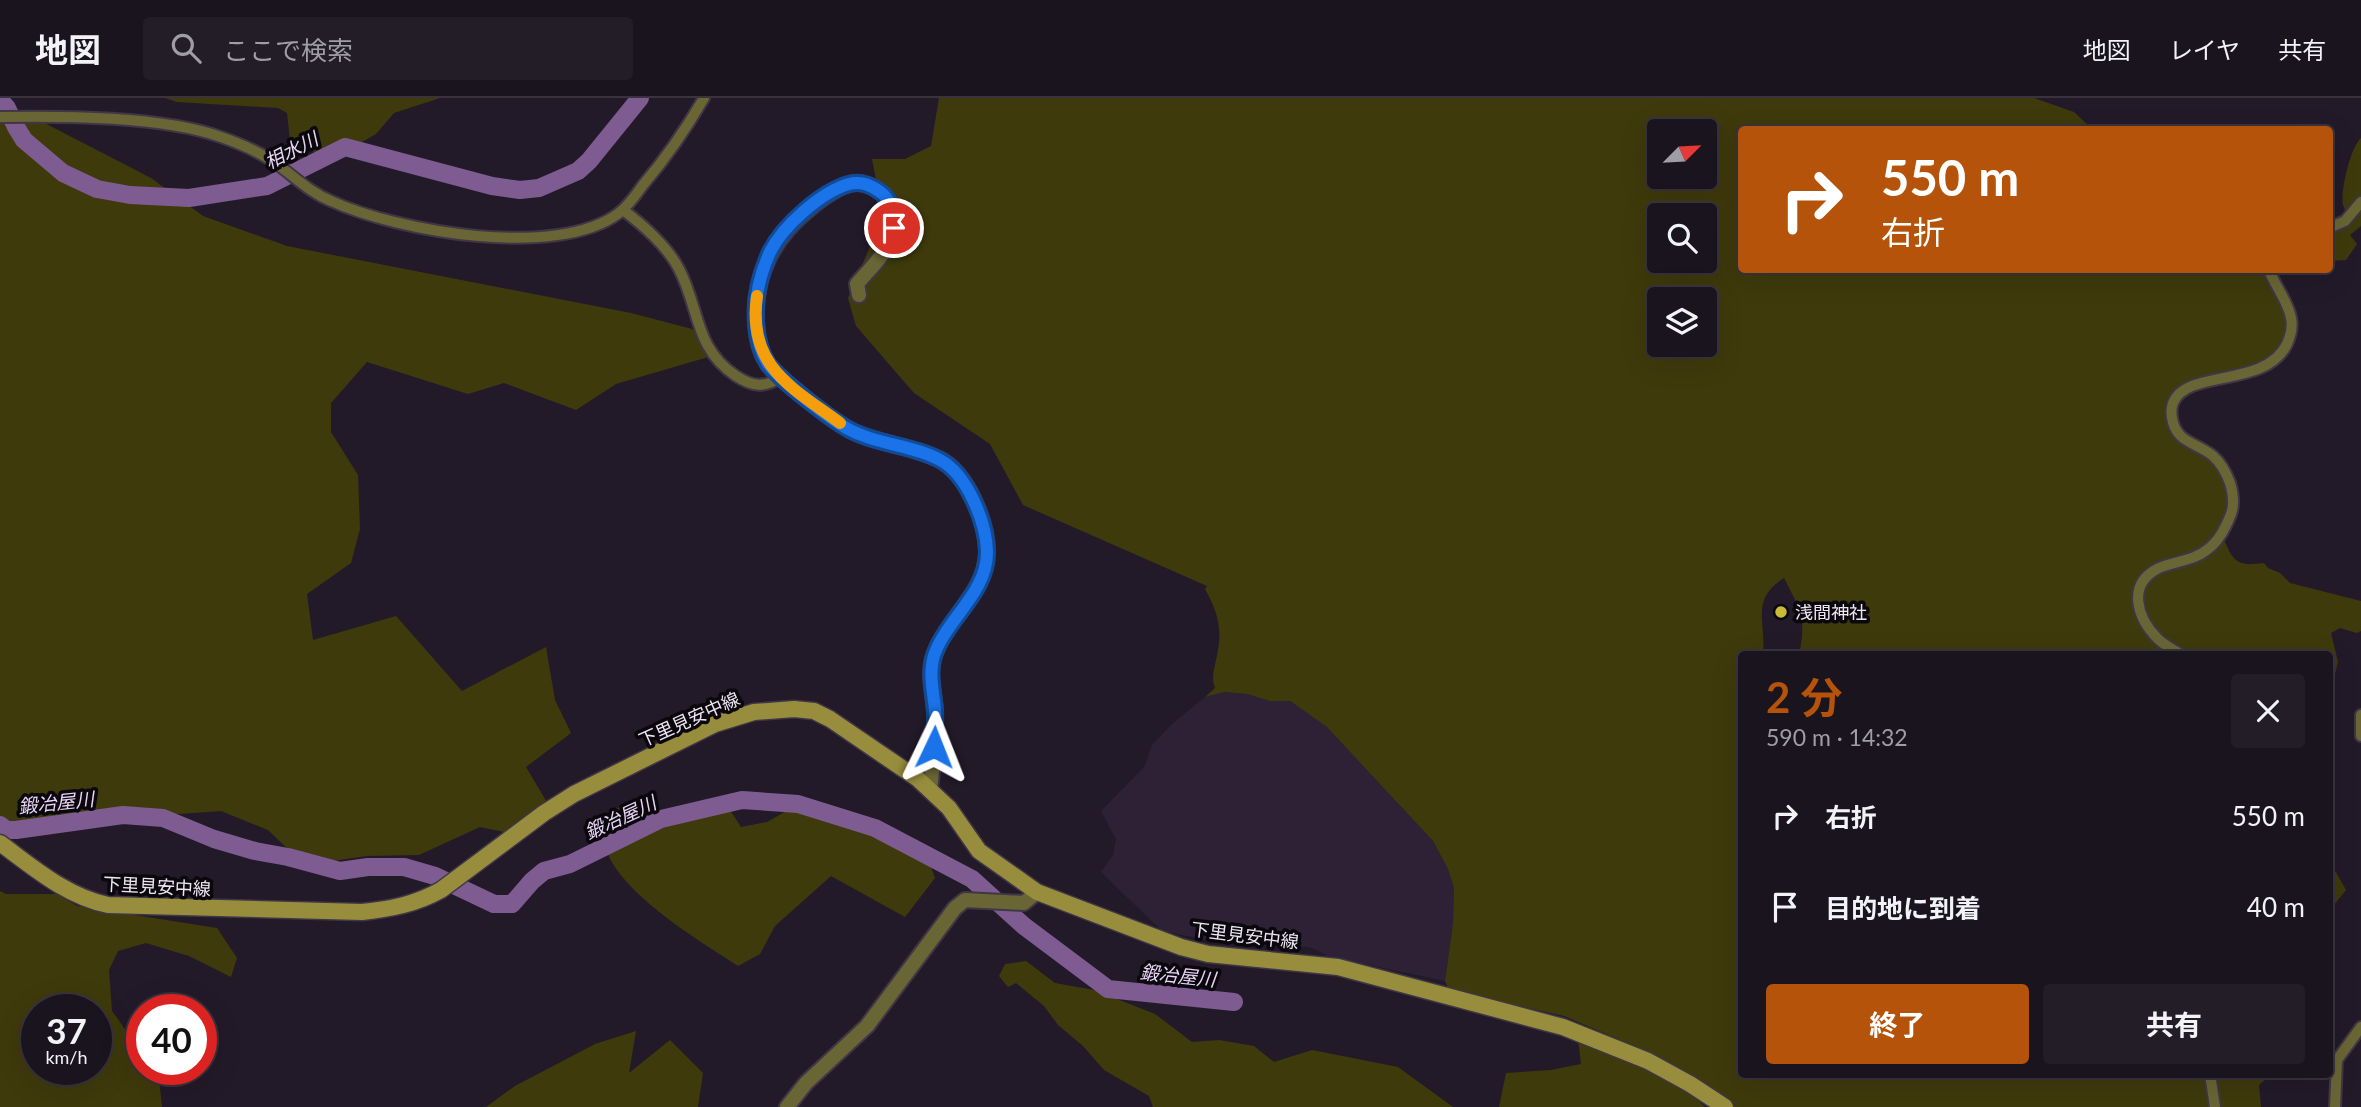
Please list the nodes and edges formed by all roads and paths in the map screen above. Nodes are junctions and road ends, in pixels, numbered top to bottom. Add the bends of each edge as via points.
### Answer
1 (704, 98) edge
2 (0, 117) edge
3 (2361, 202) edge
4 (622, 210) junction
5 (2333, 226) edge
6 (2270, 273) edge
7 (859, 296) dead end
8 (781, 377) junction
9 (2176, 651) edge
10 (2361, 715) edge
11 (2361, 736) edge
12 (930, 790) junction
13 (0, 843) edge
14 (1037, 892) junction
15 (2361, 1027) edge
16 (2211, 1078) edge
17 (787, 1107) edge
18 (1725, 1107) edge
19 (2215, 1107) edge
20 (2335, 1107) edge

1 - 4 street via 662,162
2 - 4 street via 135,121 202,131 262,156 328,200 442,232 512,238 569,234
3 - 5 street
4 - 8 street via 678,267 699,330 725,369 760,387
6 - 9 street via 2292,319 2292,332 2282,352 2267,366 2192,386 2175,399 2171,409 2174,430 2222,465 2234,494 2227,524 2211,548 2159,568 2142,582 2138,592 2142,618
7 - 8 street via 857,284 887,248 894,211 884,195 868,184 850,183 794,220 771,250 759,280 756,323 761,349
8 - 12 street via 850,430 941,460 956,471 979,515 987,550 984,570 937,648 930,672 935,713
10 - 11 street
12 - 13 main road, 下里見安中線 via 814,711 754,712 715,724 574,794 441,890 414,903 362,912 108,905 58,885
12 - 14 main road, 下里見安中線 via 949,808 978,851
14 - 17 street via 1024,904 965,901 956,908 867,1026
14 - 18 main road, 下里見安中線 via 1208,954 1338,967 1563,1027 1648,1061
15 - 20 street via 2337,1060
16 - 19 street

